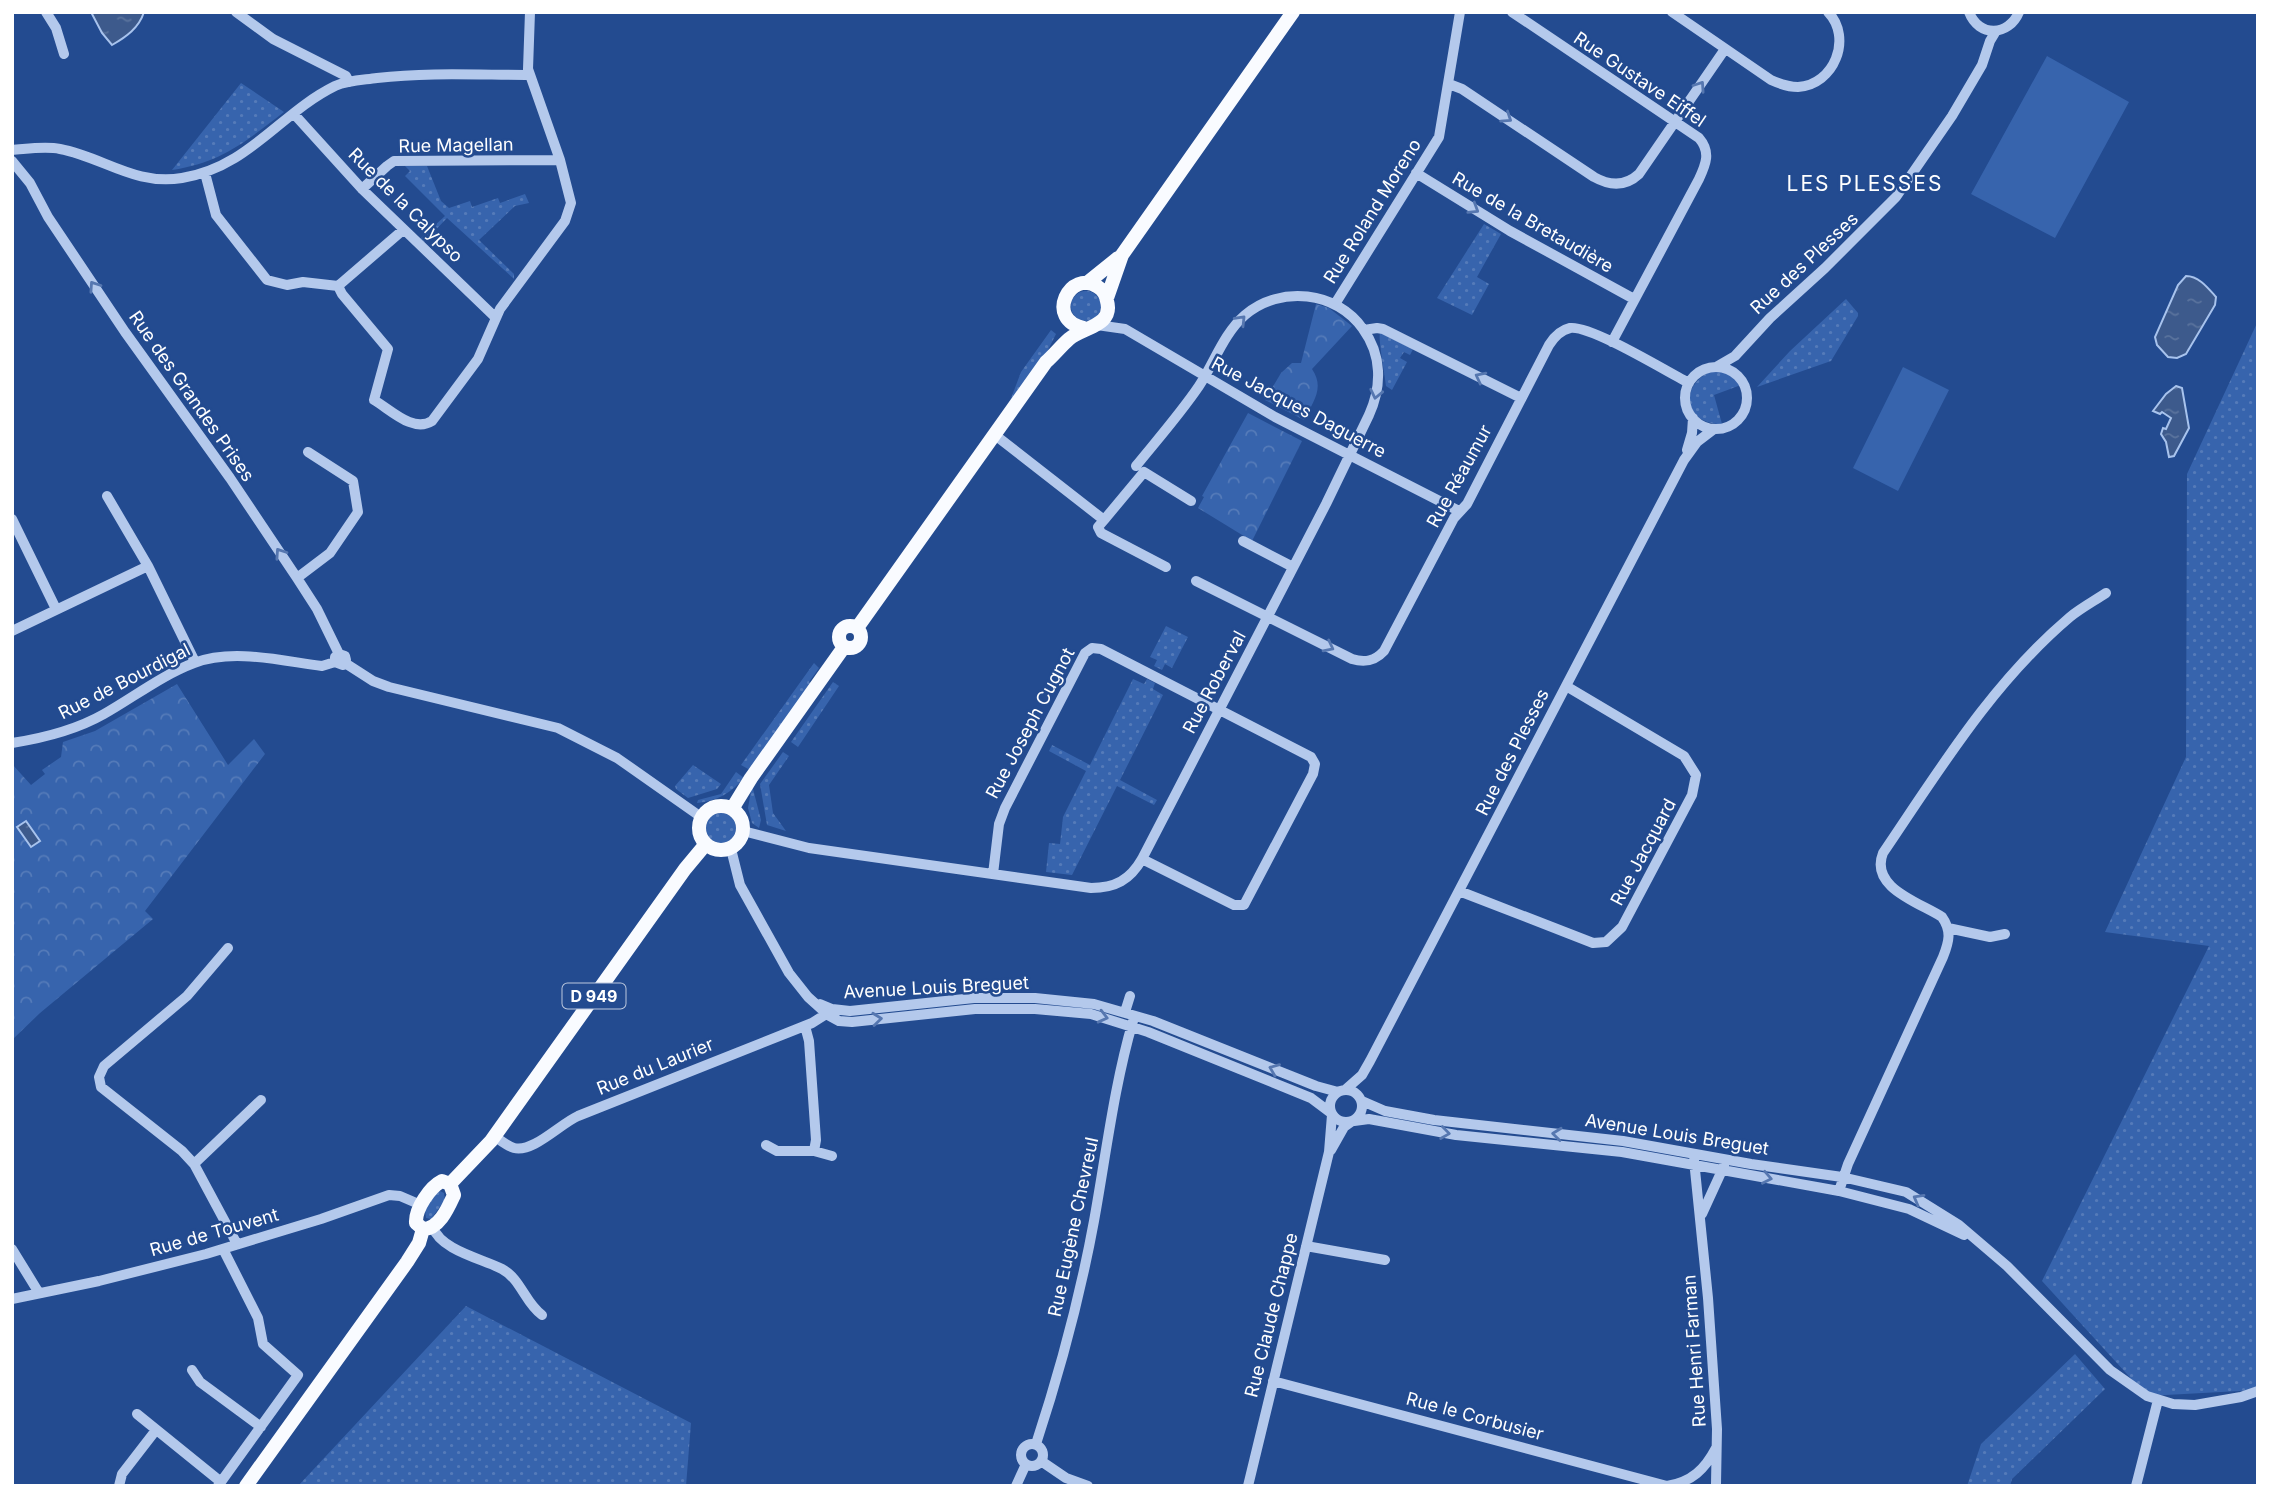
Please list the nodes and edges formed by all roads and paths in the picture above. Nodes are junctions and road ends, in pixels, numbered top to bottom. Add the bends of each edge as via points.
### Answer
1 (46, 12) edge
2 (236, 12) edge
3 (530, 12) edge
4 (1293, 12) edge
5 (1460, 12) edge
6 (1511, 12) edge
7 (1672, 12) edge
8 (1828, 12) edge
9 (1969, 12) edge
10 (2019, 12) edge
11 (1980, 27) junction
12 (1996, 31) junction
13 (1725, 49) junction
14 (64, 54) dead end
15 (530, 75) junction
16 (1973, 77) junction
17 (349, 82) junction
18 (1449, 84) junction
19 (294, 114) junction
20 (1675, 122) junction
21 (12, 150) edge
22 (560, 160) junction
23 (12, 161) edge
24 (205, 173) junction
25 (1416, 173) junction
26 (362, 189) junction
27 (403, 230) junction
28 (1122, 255) junction
29 (1087, 284) junction
30 (338, 286) junction
31 (1634, 299) junction
32 (1107, 303) junction
33 (1335, 304) junction
34 (1065, 315) junction
35 (496, 318) junction
36 (1091, 327) junction
37 (1125, 330) junction
38 (1364, 330) junction
39 (1753, 337) junction
40 (1612, 342) junction
41 (1046, 362) junction
42 (1716, 367) junction
43 (1205, 377) junction
44 (1741, 379) junction
45 (1689, 383) junction
46 (1521, 398) junction
47 (1693, 418) junction
48 (1714, 429) junction
49 (995, 435) junction
50 (308, 452) dead end
51 (1350, 457) junction
52 (1684, 460) junction
53 (1136, 466) dead end
54 (107, 496) dead end
55 (1191, 501) dead end
56 (1459, 511) junction
57 (12, 519) edge
58 (1104, 520) junction
59 (1243, 541) dead end
60 (148, 566) junction
61 (1166, 567) dead end
62 (1293, 567) junction
63 (297, 578) junction
64 (1196, 582) dead end
65 (2106, 593) dead end
66 (56, 609) junction
67 (1269, 616) junction
68 (12, 631) edge
69 (340, 660) junction
70 (195, 662) junction
71 (1566, 685) junction
72 (1219, 710) junction
73 (12, 743) edge
74 (732, 809) junction
75 (701, 817) junction
76 (743, 831) junction
77 (705, 845) junction
78 (731, 849) junction
79 (1142, 859) junction
80 (993, 874) junction
81 (1459, 891) junction
82 (1948, 928) junction
83 (2005, 934) dead end
84 (228, 948) dead end
85 (1130, 996) dead end
86 (830, 1012) junction
87 (1130, 1018) junction
88 (805, 1026) junction
89 (1370, 1061) junction
90 (1342, 1091) junction
91 (1361, 1100) junction
92 (261, 1101) dead end
93 (1331, 1114) junction
94 (1353, 1121) junction
95 (494, 1136) junction
96 (766, 1145) dead end
97 (814, 1151) junction
98 (1329, 1152) junction
99 (832, 1156) dead end
100 (1694, 1159) junction
101 (194, 1164) junction
102 (1724, 1165) junction
103 (1842, 1177) junction
104 (450, 1184) junction
105 (1839, 1191) junction
106 (421, 1205) junction
107 (1701, 1217) junction
108 (428, 1228) junction
109 (1973, 1238) junction
110 (237, 1244) junction
111 (1306, 1247) junction
112 (223, 1249) junction
113 (12, 1250) edge
114 (1385, 1260) dead end
115 (39, 1293) junction
116 (12, 1299) edge
117 (542, 1315) dead end
118 (192, 1370) dead end
119 (298, 1375) junction
120 (1273, 1381) junction
121 (316, 1388) junction
122 (2258, 1391) edge
123 (2158, 1400) junction
124 (137, 1414) dead end
125 (261, 1427) junction
126 (156, 1430) junction
127 (1036, 1444) junction
128 (1717, 1445) junction
129 (1041, 1461) junction
130 (1026, 1464) junction
131 (219, 1484) edge
132 (1714, 1485) edge
133 (119, 1486) edge
134 (246, 1486) edge
135 (1016, 1486) edge
136 (1088, 1486) edge
137 (1248, 1486) edge
138 (1667, 1486) edge
139 (2136, 1486) edge

1 - 14 street
2 - 17 street via 273,39 346,76
3 - 15 street
4 - 28 main road
5 - 18 street, Rue Roland Moreno
6 - 20 street, Rue Gustave Eiffel
7 - 13 street
8 - 13 street via 1836,25 1839,48 1829,71 1810,84 1798,87 1771,80
9 - 11 street
10 - 12 street via 2012,24
11 - 12 street
11 - 16 street, Rue des Plesses
12 - 16 street, Rue des Plesses
20 -> 13 street
15 - 17 street via 413,74
15 - 22 street
16 - 39 street, Rue des Plesses via 1940,136 1896,197
17 - 19 street
18 -> 20 street via 1609,183 1626,183 1639,174
18 - 25 street, Rue Roland Moreno via 1439,137
19 - 24 street via 261,142
19 - 26 street, Rue de la Calypso
20 - 31 street, Rue Gustave Eiffel via 1703,143 1707,159
21 - 24 street via 59,149 129,174 161,180
22 - 26 street, Rue Magellan via 394,161
22 - 35 street via 572,203 565,221
63 -> 23 street, Rue des Grandes Prises
24 - 30 street via 216,215 267,280
25 -> 31 street, Rue de la Bretaudière via 1507,230
25 - 33 street, Rue Roland Moreno
26 - 27 street, Rue de la Calypso
27 - 30 street
27 - 35 street, Rue de la Calypso
28 - 29 main road
28 - 32 main road
29 - 32 main road via 1099,288
29 - 34 main road via 1067,293
30 - 35 street via 388,349 374,400 413,425 432,421 478,359
31 - 40 street, Rue Gustave Eiffel
32 - 36 main road via 1105,318
32 - 37 street
33 - 38 street, Rue Roberval
43 -> 33 street, Rue Roberval via 1230,332 1254,308 1291,296
34 - 36 main road via 1073,324
34 - 41 main road
36 - 37 street
36 - 41 main road via 1068,340
37 - 43 street, Rue Jacques Daguerre
46 -> 38 street via 1383,329
38 -> 51 street, Rue Roberval via 1375,352 1378,384 1374,405
39 - 42 street, Rue des Plesses
39 - 44 street, Rue des Plesses via 1741,361
40 - 45 street, Rue Réaumur
40 - 46 street, Rue Réaumur via 1584,330 1563,331 1549,345
41 - 49 main road
42 - 44 street
42 - 45 street via 1701,371
43 - 51 street, Rue Jacques Daguerre
43 - 53 street, Rue Roberval
44 - 48 street via 1747,398 1744,411 1729,426
45 - 47 street via 1685,397
46 - 56 street, Rue Réaumur via 1467,504
47 - 48 street
47 - 52 street, Rue des Plesses
48 - 52 street, Rue des Plesses
49 - 58 street
49 - 74 main road via 857,628 862,638 859,645 844,647
50 - 63 street via 353,481 358,512 330,553
51 - 56 street, Rue Jacques Daguerre
51 - 62 street, Rue Roberval
52 - 71 street, Rue des Plesses
54 - 60 street
55 - 58 street via 1144,472
67 -> 56 street, Rue Réaumur via 1352,659 1362,662 1379,657
57 - 66 street
58 - 61 street via 1098,527 1101,533
59 - 62 street
60 - 66 street
60 - 70 street
62 - 67 street, Rue Roberval
63 - 69 street, Rue des Grandes Prises
64 - 67 street
65 - 82 street via 2072,615 1999,688 1883,853 1881,866 1889,886 1942,917
66 - 68 street
67 - 72 street, Rue Roberval
69 - 70 street, Rue de Bourdigal via 322,666 240,656
69 - 75 street via 389,687 558,728 617,758
70 - 73 street, Rue de Bourdigal via 79,726
71 - 81 street, Rue des Plesses
71 - 81 street, Rue Jacquard via 1684,756 1696,775 1696,788 1622,928 1606,942 1593,943
72 - 79 street, Rue Roberval
72 - 79 street via 1311,757 1313,774 1244,905
72 - 80 street, Rue Joseph Cugnot via 1101,649 1088,650 1005,808
74 - 75 main road via 713,807
74 - 76 main road via 742,821
75 - 77 main road via 698,831
76 - 78 main road
76 - 80 street, Rue Roberval via 808,848
77 - 78 main road via 720,851
77 - 95 main road, D 949
78 - 86 street, Avenue Louis Breguet via 740,885 789,973 808,997
79 - 80 street, Rue Roberval via 1130,876 1104,888
81 - 89 street, Rue des Plesses
82 - 83 street via 1990,937
82 - 103 street via 1943,957
84 - 101 street via 187,996 104,1066 99,1077 101,1087
85 - 87 street, Rue Eugène Chevreul
86 - 87 street, Avenue Louis Breguet via 974,998 1035,998 1094,1004
86 - 88 street, Rue du Laurier
90 -> 87 street, Avenue Louis Breguet via 1316,1086
87 - 93 street, Avenue Louis Breguet via 1311,1098
87 - 127 street, Rue Eugène Chevreul via 1087,1256 1063,1360
88 - 95 street, Rue du Laurier via 564,1122 530,1147 516,1149
88 - 97 street
89 - 90 street, Rue des Plesses via 1362,1075
89 - 91 street, Rue des Plesses
90 - 91 street via 1355,1092
90 - 93 street via 1331,1099
91 - 94 street via 1361,1112
100 -> 91 street, Avenue Louis Breguet via 1612,1140 1434,1120 1385,1111
92 - 101 street
93 - 94 street via 1343,1123
93 - 98 street, Rue Claude Chappe
94 - 98 street, Rue Claude Chappe
94 -> 100 street, Avenue Louis Breguet via 1369,1119 1456,1135
95 - 104 main road, D 949
96 - 97 street via 777,1151
97 - 99 street
98 - 111 street, Rue Claude Chappe
100 - 102 street, Avenue Louis Breguet
100 - 107 street, Rue Henri Farman
101 - 110 street
102 - 103 street, Avenue Louis Breguet
102 -> 105 street, Avenue Louis Breguet
102 - 107 street, Rue Henri Farman
103 - 105 street
109 -> 103 street, Avenue Louis Breguet via 1915,1196
104 - 106 main road via 438,1183
104 - 108 main road via 454,1195
105 - 109 street, Avenue Louis Breguet via 1909,1209
106 - 108 main road via 416,1223
106 - 110 street, Rue de Touvent via 388,1195
107 - 128 street, Rue Henri Farman
108 - 117 street via 440,1240 510,1274
108 - 121 main road
109 - 123 street, Avenue Louis Breguet via 2110,1370
110 - 112 street, Rue de Touvent
111 - 114 street
111 - 120 street, Rue Claude Chappe
112 - 115 street, Rue de Touvent
112 - 119 street via 258,1318 263,1344
113 - 115 street
115 - 116 street, Rue de Touvent
118 - 125 street via 200,1382
119 - 121 street
119 - 125 street
120 - 137 street, Rue Claude Chappe
120 - 138 street, Rue le Corbusier
121 - 134 main road
122 - 123 street, Avenue Louis Breguet via 2195,1405
123 - 139 street
124 - 126 street
125 - 131 street
126 - 131 street
126 - 133 street via 122,1474
127 - 129 street via 1043,1452
127 - 130 street via 1023,1449 1021,1457
128 - 132 street, Rue Henri Farman
128 - 138 street via 1699,1473
129 - 130 street
129 - 136 street
130 - 135 street

